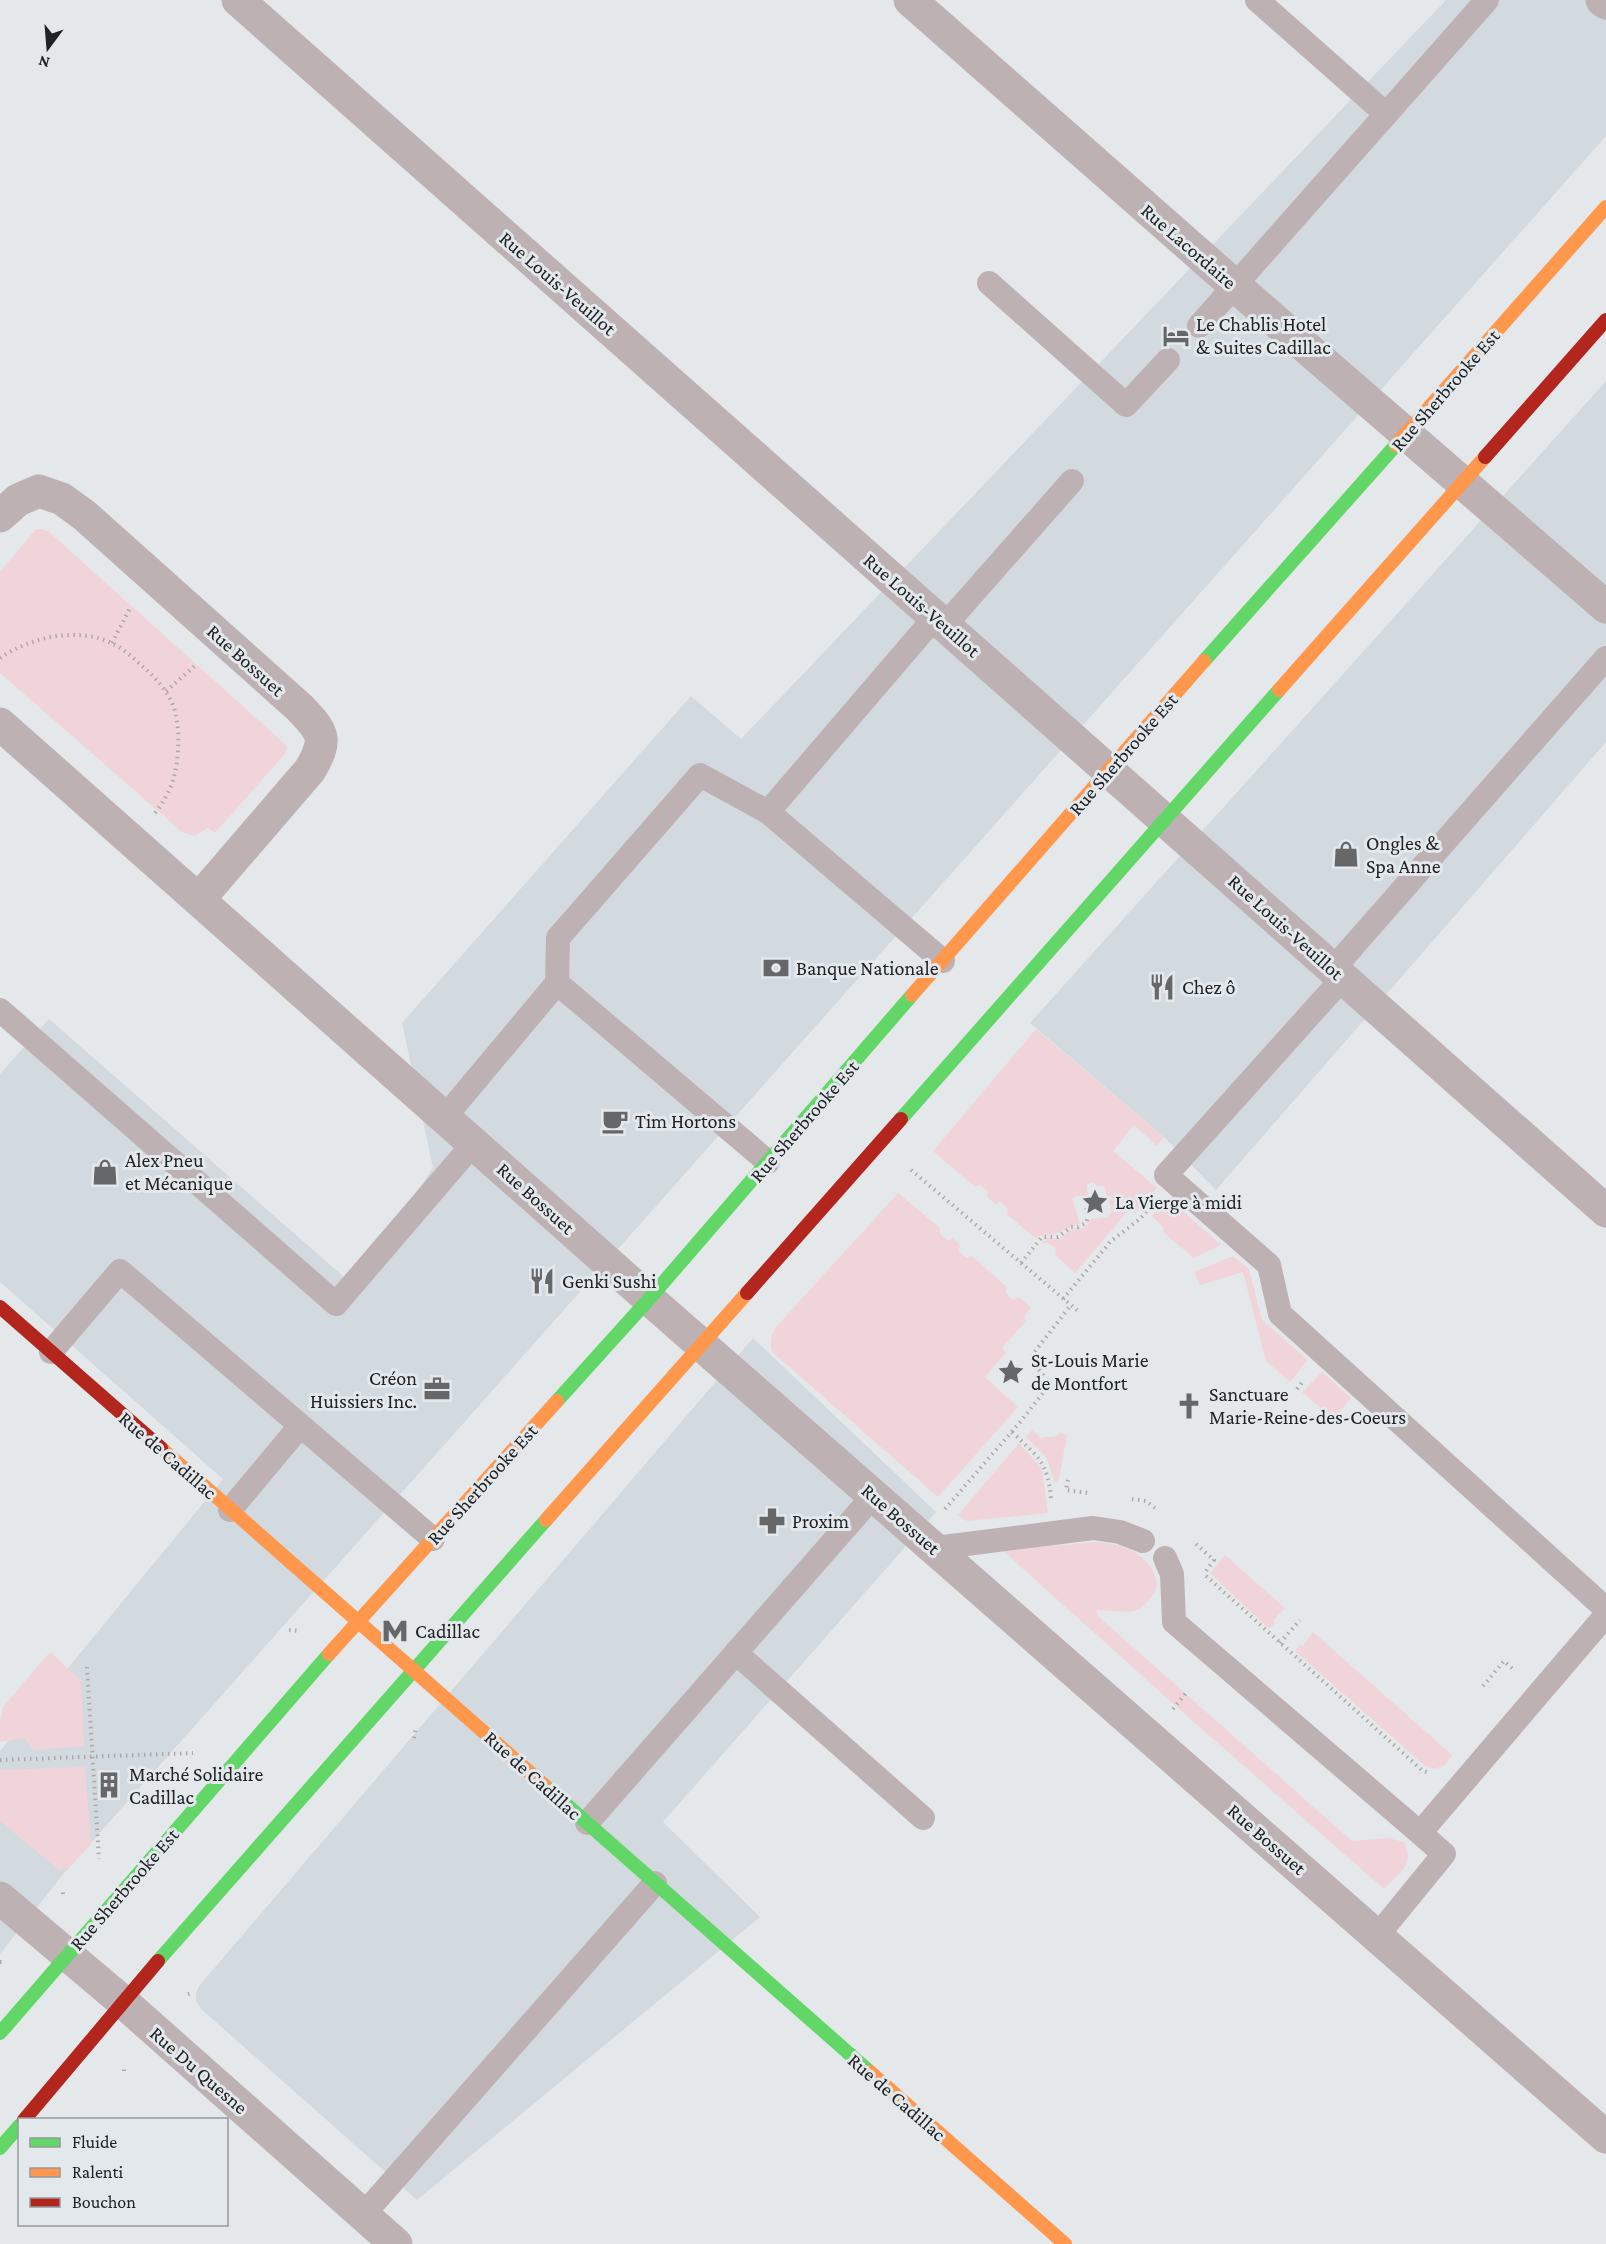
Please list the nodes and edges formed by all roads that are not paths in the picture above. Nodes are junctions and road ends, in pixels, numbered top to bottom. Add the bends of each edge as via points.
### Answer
1 (238, 0) edge
2 (910, 0) edge
3 (1257, 0) edge
4 (1487, 0) edge
5 (1602, 0) edge
6 (1606, 3) edge
7 (1386, 114) junction
8 (1606, 207) edge
9 (989, 283) dead end
10 (1234, 285) junction
11 (1606, 320) edge
12 (1199, 326) dead end
13 (1168, 360) dead end
14 (1407, 435) junction
15 (1072, 481) dead end
16 (1462, 482) junction
17 (0, 516) edge
18 (1606, 607) edge
19 (940, 620) junction
20 (1606, 658) edge
21 (0, 724) edge
22 (1109, 770) junction
23 (768, 812) junction
24 (1166, 819) junction
25 (199, 899) junction
26 (943, 961) junction
27 (1337, 974) junction
28 (557, 983) junction
29 (0, 1010) edge
30 (444, 1118) junction
31 (474, 1143) junction
32 (768, 1162) junction
33 (1606, 1211) edge
34 (649, 1299) junction
35 (0, 1307) edge
36 (700, 1344) junction
37 (51, 1352) junction
38 (300, 1426) junction
39 (874, 1495) junction
40 (230, 1510) junction
41 (433, 1539) junction
42 (1143, 1541) dead end
43 (935, 1548) junction
44 (1165, 1558) dead end
45 (1606, 1609) edge
46 (1606, 1615) edge
47 (358, 1621) junction
48 (736, 1653) junction
49 (414, 1671) junction
50 (923, 1818) dead end
51 (587, 1823) junction
52 (1420, 1833) junction
53 (655, 1883) junction
54 (0, 1898) edge
55 (1377, 1936) junction
56 (67, 1955) junction
57 (122, 2001) junction
58 (0, 2033) edge
59 (26, 2118) edge
60 (18, 2127) edge
61 (1606, 2137) edge
62 (0, 2148) edge
63 (363, 2215) junction
64 (396, 2244) edge
65 (1065, 2244) edge

1 - 19 street, Rue Louis-Veuillot
2 - 10 street, Rue Lacordaire
3 - 7 lane
4 - 7 lane
5 - 6 street
7 - 10 lane
8 - 14 main road, Rue Sherbrooke Est
9 - 13 lane via 1126,405
10 - 12 lane
10 - 14 street, Rue Lacordaire
11 - 16 main road
14 - 16 street, Rue Lacordaire
14 - 22 main road, Rue Sherbrooke Est
15 - 19 lane
16 - 18 street, Rue Lacordaire
16 - 24 main road
17 - 25 street, Rue Bossuet via 18,500 39,491 62,499 314,723 322,746 310,770
19 - 22 street, Rue Louis-Veuillot
19 - 23 lane
20 - 27 lane
21 - 25 street, Rue Bossuet
22 - 24 street, Rue Louis-Veuillot
22 - 26 main road, Rue Sherbrooke Est
23 - 26 lane
23 - 28 lane via 700,775 558,938
24 - 27 street, Rue Louis-Veuillot
24 - 36 main road
25 - 30 street, Rue Bossuet
26 - 32 main road, Rue Sherbrooke Est
27 - 33 street, Rue Louis-Veuillot
27 - 45 lane via 1166,1175 1269,1265 1280,1314
28 - 30 lane
28 - 32 lane
29 - 31 lane via 336,1304
30 - 31 street, Rue Bossuet
31 - 34 street, Rue Bossuet
32 - 34 main road, Rue Sherbrooke Est
34 - 36 street, Rue Bossuet
34 - 41 main road, Rue Sherbrooke Est
35 - 37 main road, Rue de Cadillac
36 - 39 street, Rue Bossuet
36 - 49 main road
37 - 38 lane via 120,1271
37 - 40 main road, Rue de Cadillac
38 - 40 lane
38 - 41 lane
39 - 43 street, Rue Bossuet
39 - 48 lane
40 - 47 main road, Rue de Cadillac
41 - 47 main road, Rue Sherbrooke Est
42 - 43 lane via 1093,1528
43 - 55 street, Rue Bossuet
44 - 52 lane via 1172,1574 1174,1622
46 - 52 lane
47 - 49 main road, Rue de Cadillac
47 - 56 main road, Rue Sherbrooke Est
48 - 50 lane
48 - 51 lane
49 - 51 main road, Rue de Cadillac
49 - 57 main road
51 - 53 main road, Rue de Cadillac
52 - 55 lane via 1444,1854
53 - 63 lane
53 - 65 main road, Rue de Cadillac
54 - 56 street, Rue Du Quesne
55 - 61 street, Rue Bossuet
56 - 57 street, Rue Du Quesne
56 - 58 main road, Rue Sherbrooke Est
57 - 59 main road
57 - 63 street, Rue Du Quesne
60 - 62 main road
63 - 64 street, Rue Du Quesne

